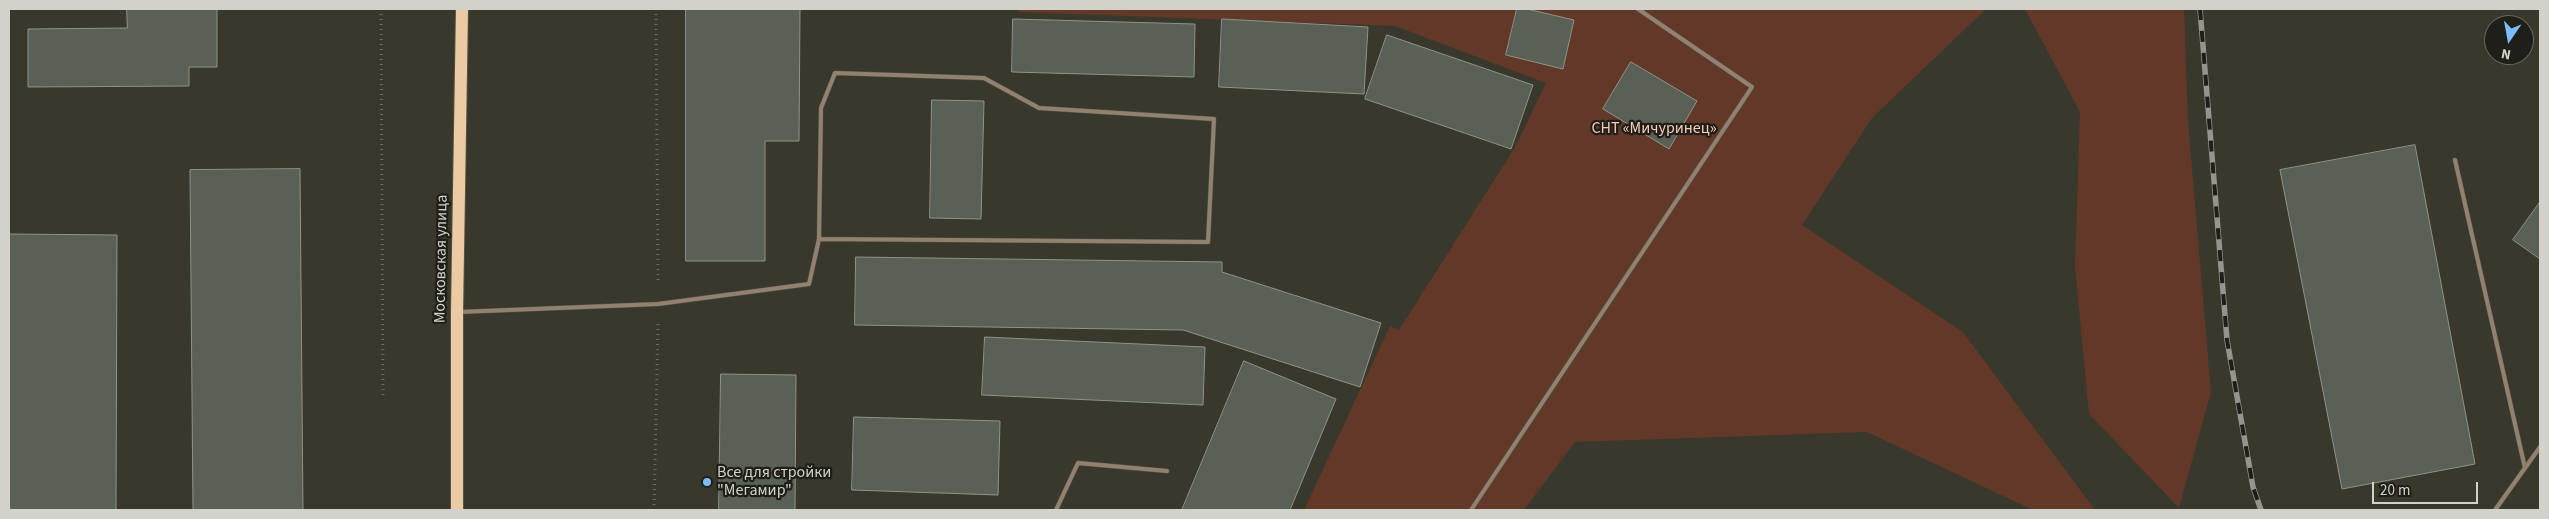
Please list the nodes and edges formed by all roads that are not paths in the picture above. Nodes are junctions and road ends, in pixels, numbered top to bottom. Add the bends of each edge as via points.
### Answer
1 (462, 9) edge
2 (1638, 9) edge
3 (2455, 160) dead end
4 (818, 238) junction
5 (457, 312) junction
6 (2540, 447) edge
7 (2525, 468) junction
8 (1167, 471) dead end
9 (457, 510) edge
10 (1056, 510) edge
11 (1471, 510) edge
12 (2495, 510) edge

1 - 5 main road, Московская улица
2 - 11 lane via 1752,86
3 - 7 lane
4 - 4 lane via 821,108 835,73 984,78 1039,108 1214,119 1208,242
4 - 5 lane via 809,284 658,304
5 - 9 main road, Московская улица
6 - 7 lane
7 - 12 lane
8 - 10 lane via 1078,463

